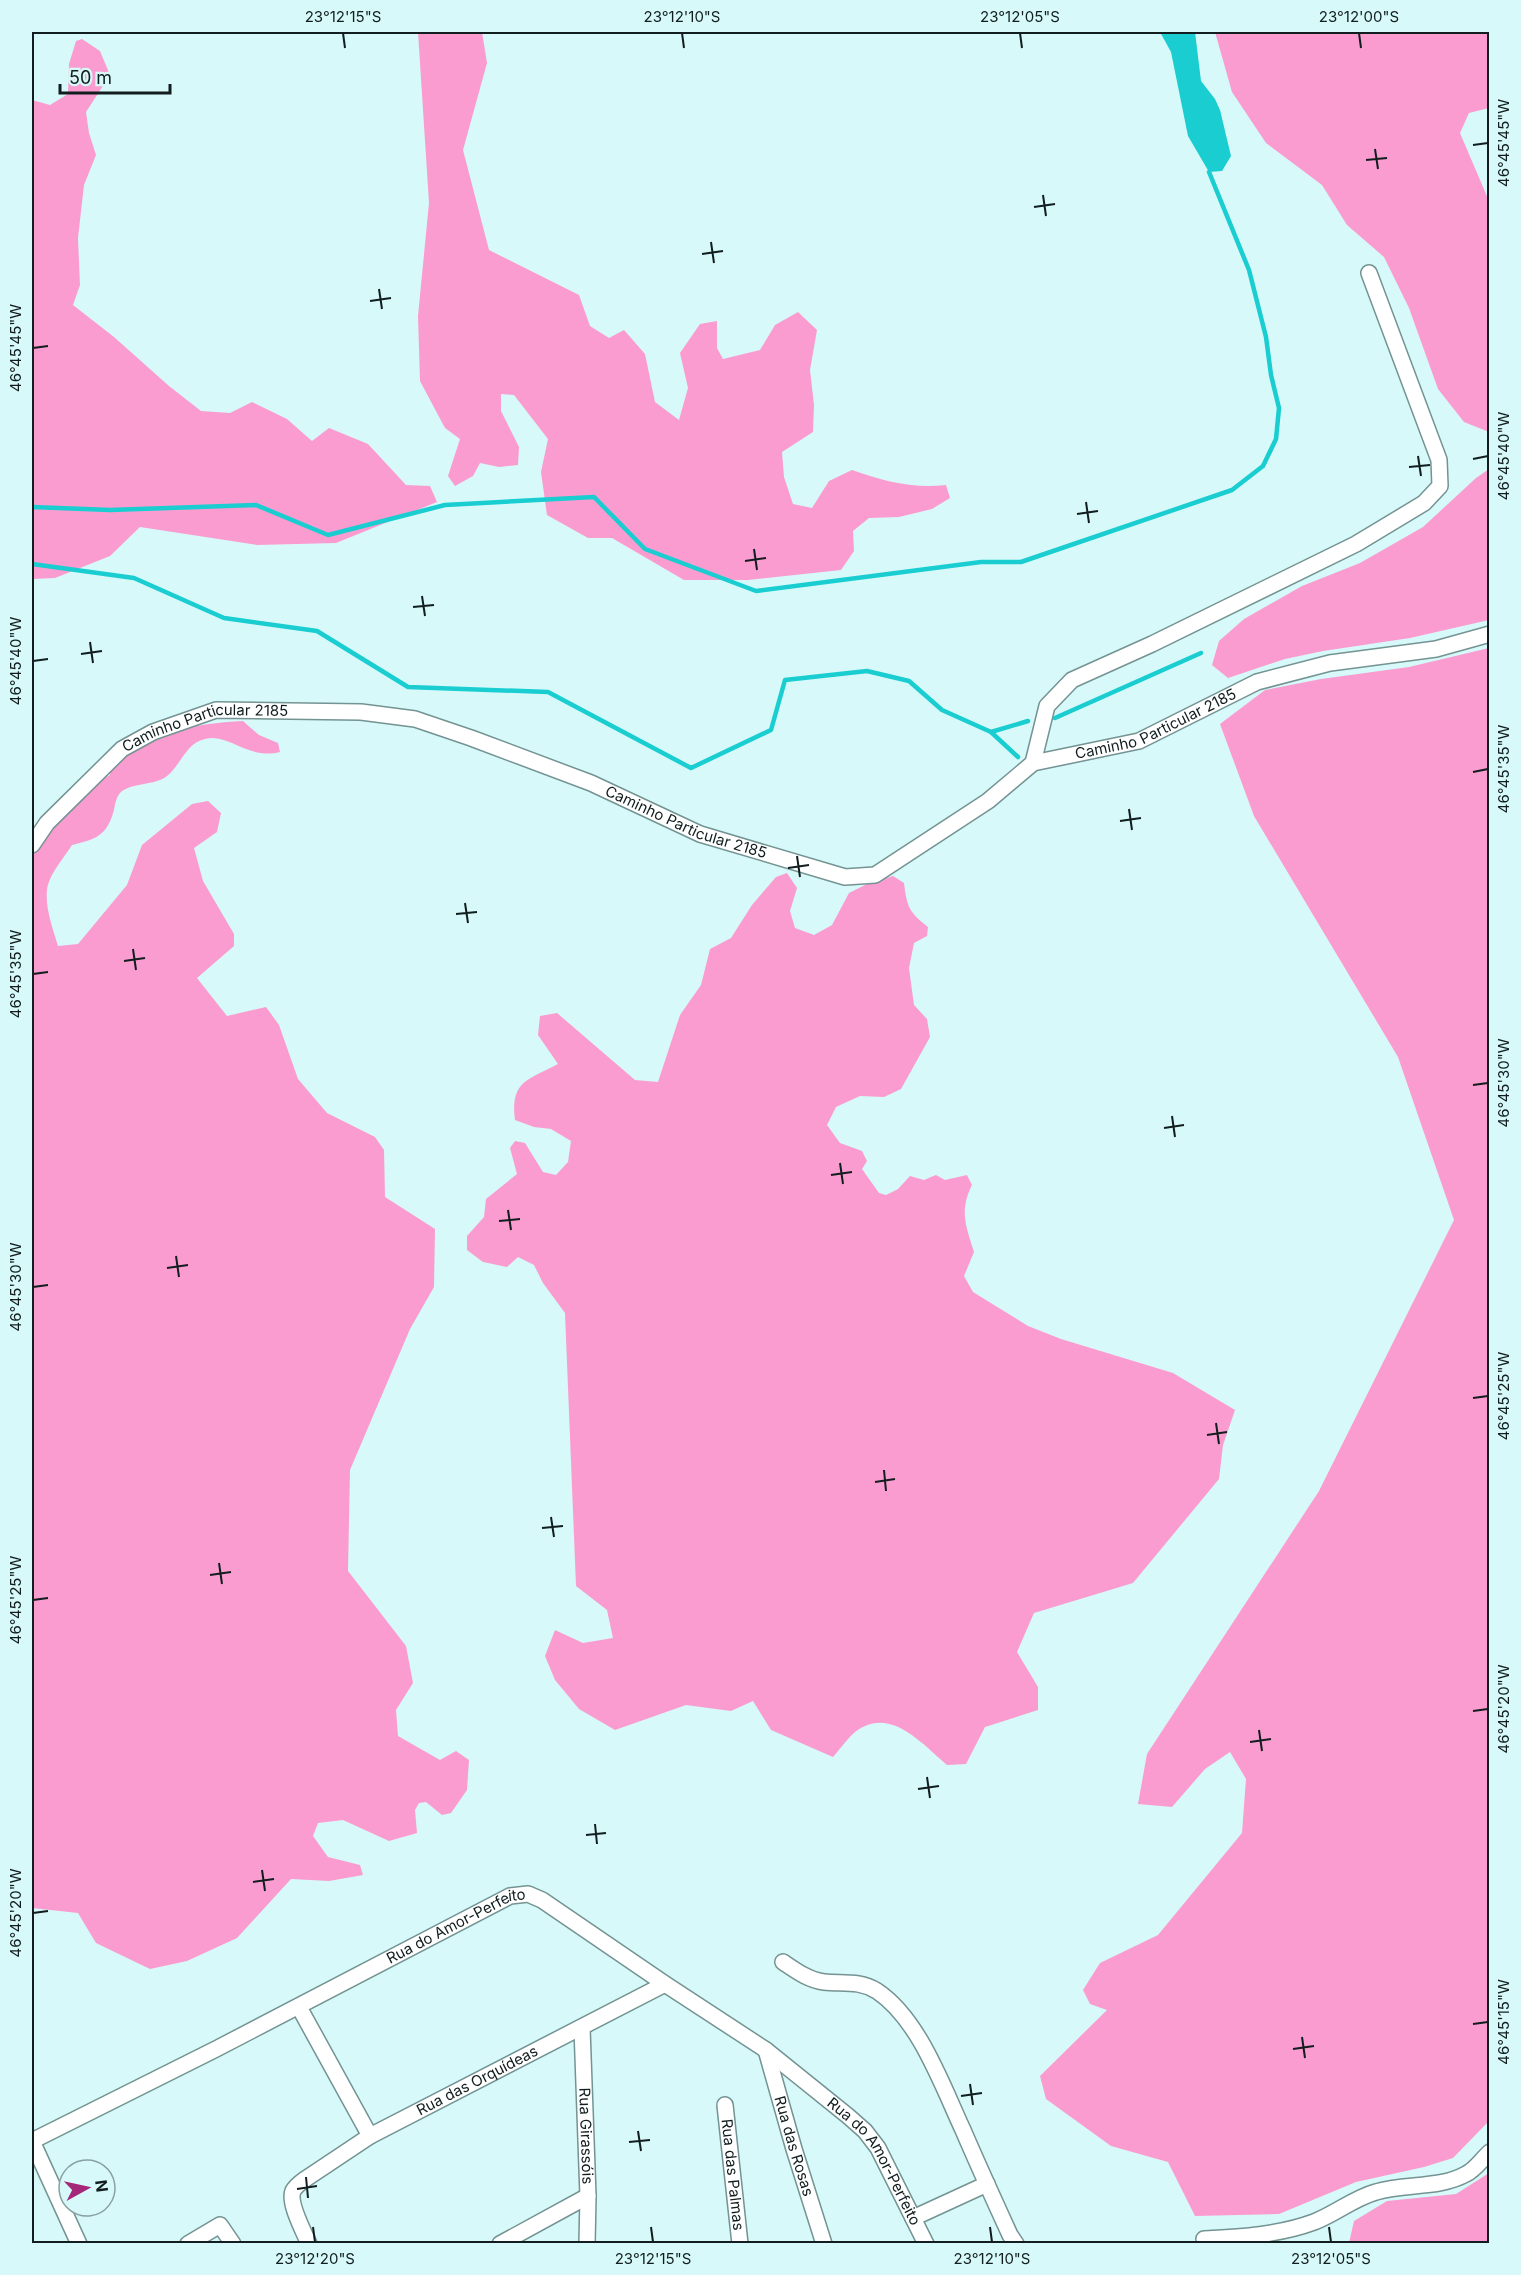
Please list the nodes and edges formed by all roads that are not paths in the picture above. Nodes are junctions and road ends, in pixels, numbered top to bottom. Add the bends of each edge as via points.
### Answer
1 (1369, 273) dead end
2 (1490, 634) edge
3 (1033, 763) junction
4 (32, 845) edge
5 (783, 1962) dead end
6 (665, 1984) junction
7 (298, 2007) junction
8 (582, 2028) junction
9 (766, 2050) junction
10 (725, 2105) dead end
11 (370, 2136) junction
12 (32, 2141) edge
13 (1490, 2152) edge
14 (987, 2184) junction
15 (588, 2196) junction
16 (914, 2218) junction
17 (1204, 2239) dead end
18 (79, 2244) edge
19 (188, 2244) edge
20 (233, 2244) edge
21 (309, 2244) edge
22 (500, 2244) edge
23 (587, 2244) edge
24 (740, 2244) edge
25 (824, 2244) edge
26 (926, 2244) edge
27 (1016, 2244) edge

1 - 3 street via 1439,459 1440,486 1424,503 1356,544 1072,680 1047,706
2 - 3 street, Caminho Particular 2185 via 1436,649 1330,663 1257,682 1139,741
3 - 4 street, Caminho Particular 2185 via 988,801 875,875 845,878 700,834 591,783 415,719 361,712 216,710 153,732 122,749 47,824
5 - 14 street via 822,1982 866,1986 896,2008 937,2074
6 - 7 street, Rua do Amor-Perfeito via 542,1900 519,1894
6 - 8 street, Rua das Orquídeas
6 - 9 street, Rua do Amor-Perfeito
7 - 11 street
7 - 12 street, Rua do Amor-Perfeito
8 - 11 street, Rua das Orquídeas
8 - 15 street, Rua Girassóis
9 - 16 street, Rua do Amor-Perfeito via 865,2131 886,2162
9 - 25 street, Rua das Rosas
10 - 24 street, Rua das Palmas
11 - 21 street, Rua das Orquídeas via 294,2189 293,2203
12 - 18 street
13 - 17 street via 1468,2174 1446,2182 1377,2191 1296,2228
14 - 16 street
14 - 27 street
15 - 22 street
15 - 23 street, Rua Girassóis
16 - 26 street, Rua do Amor-Perfeito
19 - 20 street via 220,2225

